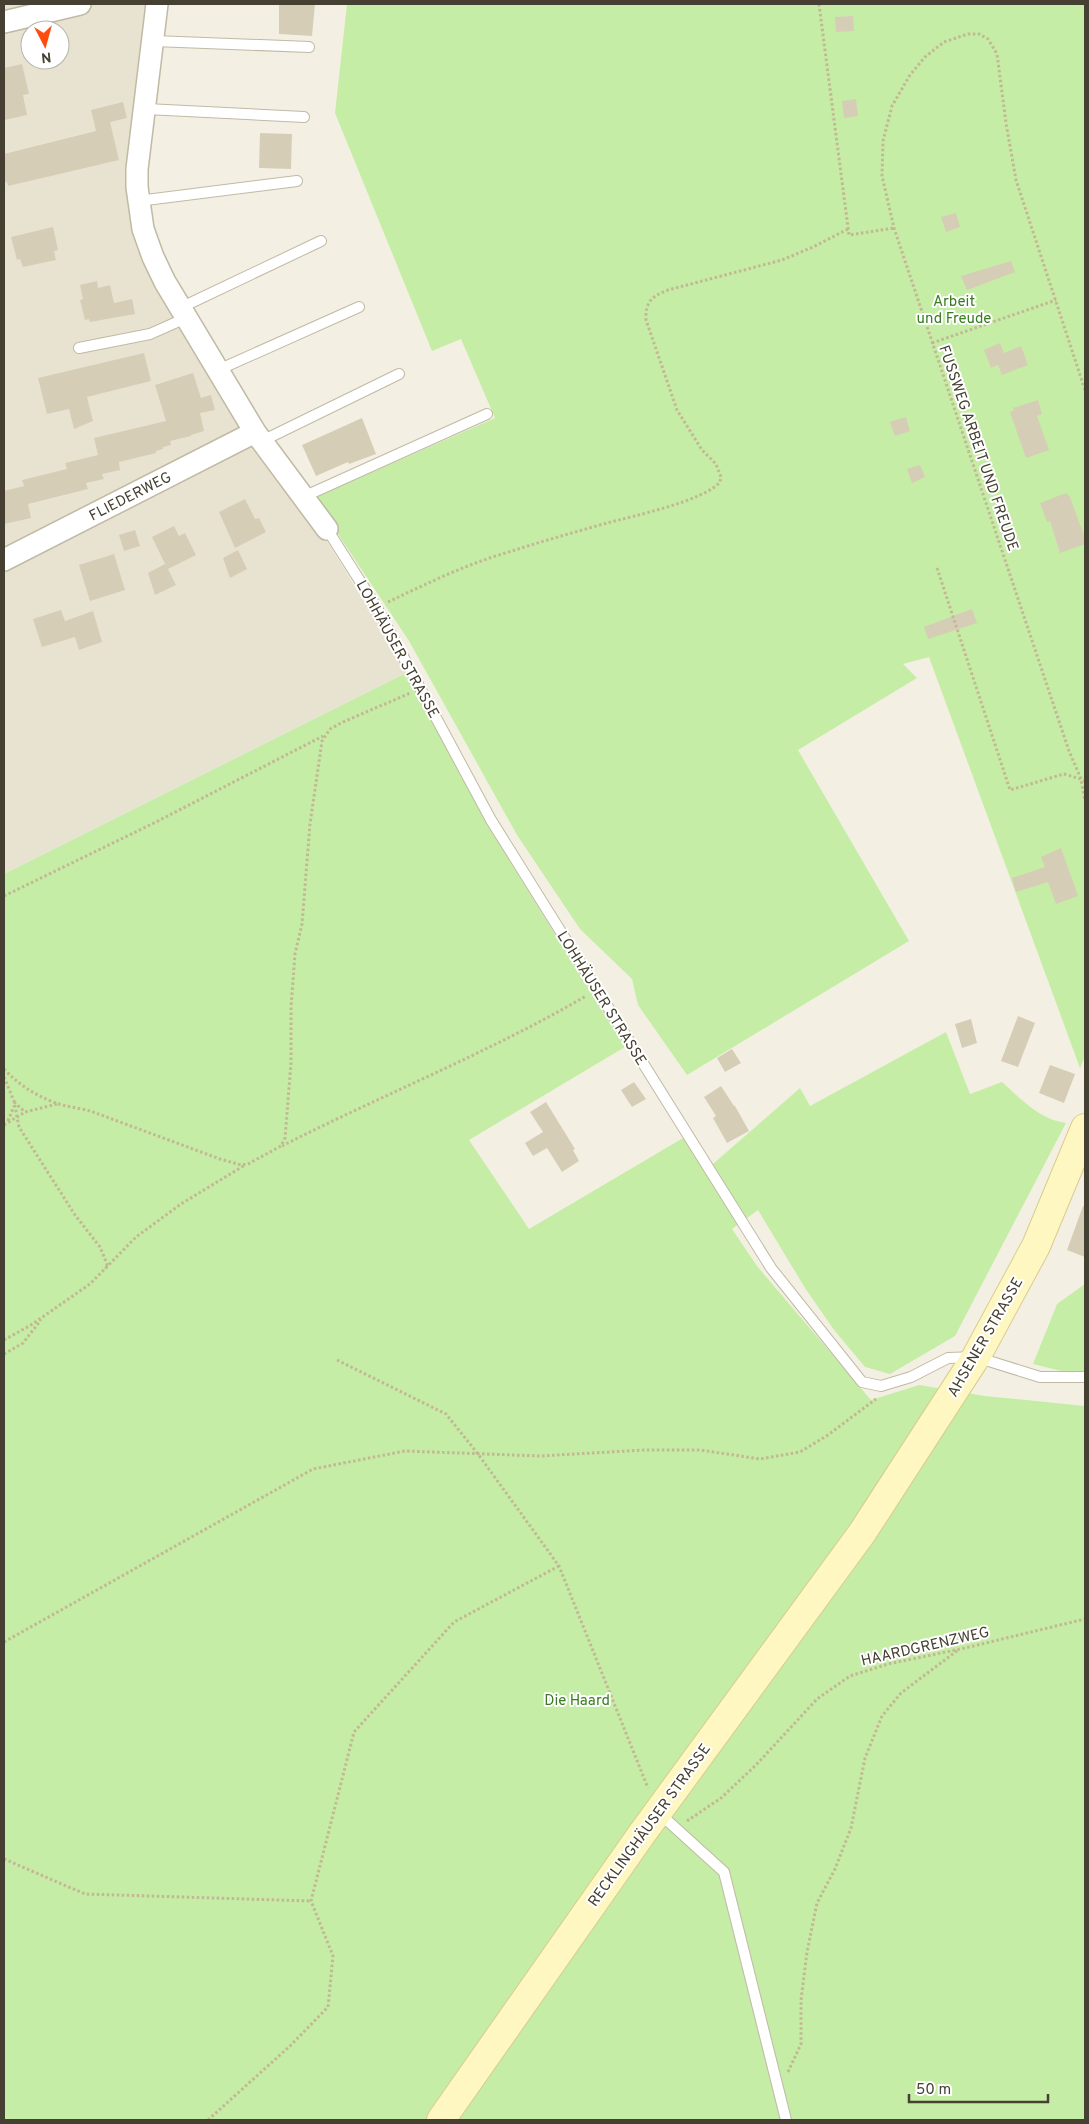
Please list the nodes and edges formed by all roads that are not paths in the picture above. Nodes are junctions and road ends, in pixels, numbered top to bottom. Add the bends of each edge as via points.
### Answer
1 (80, 4) edge
2 (157, 4) edge
3 (4, 22) edge
4 (154, 41) junction
5 (309, 47) dead end
6 (146, 109) junction
7 (304, 117) dead end
8 (297, 181) dead end
9 (138, 201) junction
10 (322, 241) dead end
11 (359, 307) dead end
12 (183, 313) junction
13 (79, 348) dead end
14 (218, 370) junction
15 (399, 374) dead end
16 (487, 414) dead end
17 (258, 437) junction
18 (303, 497) junction
19 (327, 529) joint
20 (4, 560) edge
21 (1085, 1128) edge
22 (976, 1357) junction
23 (1085, 1377) edge
24 (862, 1533) joint
25 (667, 1820) junction
26 (441, 2120) edge
27 (786, 2120) edge

1 - 3 street
2 - 4 street, LOHHÄUSER STRASSE
4 - 5 lane
4 - 6 street, LOHHÄUSER STRASSE
6 - 7 lane
6 - 9 street, LOHHÄUSER STRASSE via 138,169
8 - 9 lane
9 - 12 street, LOHHÄUSER STRASSE via 153,257
10 - 12 lane
11 - 14 lane
12 - 13 lane via 150,334
12 - 14 street, LOHHÄUSER STRASSE
14 - 17 street, LOHHÄUSER STRASSE
15 - 17 lane
16 - 18 lane
17 - 18 street, LOHHÄUSER STRASSE
17 - 20 street, FLIEDERWEG
18 - 19 street, LOHHÄUSER STRASSE
19 - 22 lane, LOHHÄUSER STRASSE via 377,608 491,820 771,1268 862,1382 882,1386 948,1358
21 - 22 main road, AHSENER STRASSE via 1036,1246
22 - 23 lane, LOHHÄUSER STRASSE via 1040,1377
22 - 24 main road, AHSENER STRASSE
24 - 25 main road, RECKLINGHÄUSER STRASSE
25 - 26 main road, RECKLINGHÄUSER STRASSE
25 - 27 lane via 724,1872

